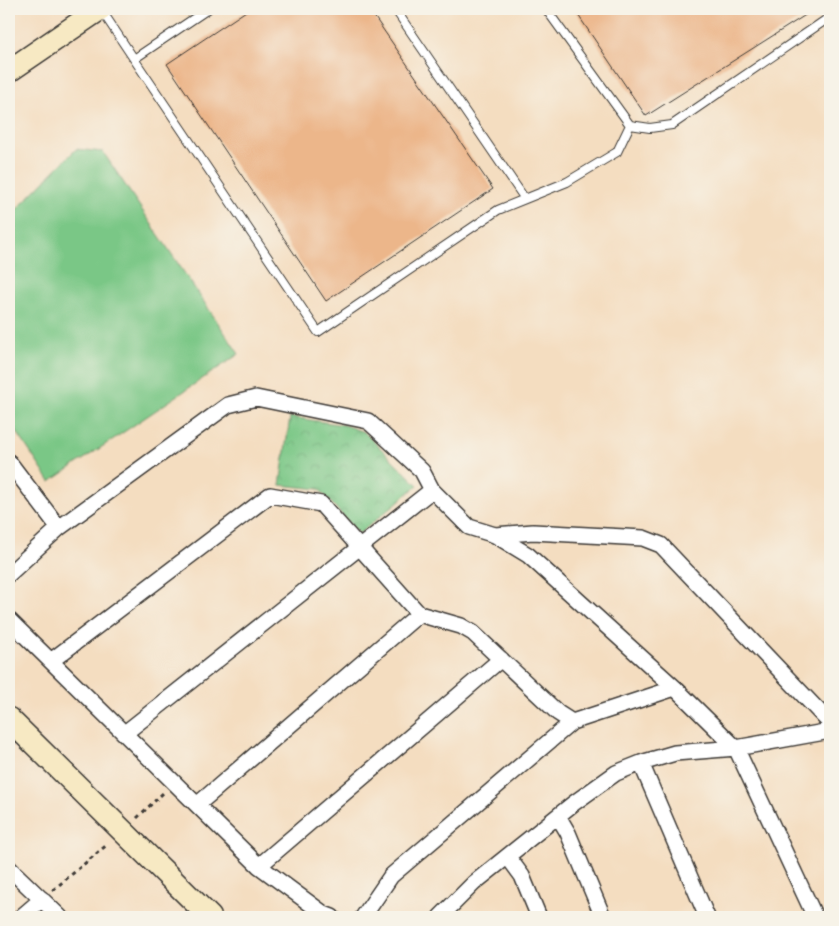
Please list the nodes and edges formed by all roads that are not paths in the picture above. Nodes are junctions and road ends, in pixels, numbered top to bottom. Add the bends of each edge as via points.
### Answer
1 (100, 9) edge
2 (208, 9) edge
3 (395, 9) edge
4 (546, 9) edge
5 (830, 13) edge
6 (134, 59) junction
7 (9, 71) edge
8 (630, 125) junction
9 (525, 198) junction
10 (9, 462) edge
11 (432, 490) junction
12 (59, 528) junction
13 (495, 535) junction
14 (359, 548) junction
15 (9, 574) edge
16 (419, 614) junction
17 (9, 620) edge
18 (501, 659) junction
19 (51, 661) junction
20 (675, 688) junction
21 (9, 719) edge
22 (572, 722) junction
23 (830, 724) edge
24 (830, 732) edge
25 (125, 733) junction
26 (736, 748) junction
27 (641, 763) junction
28 (197, 805) junction
29 (558, 816) junction
30 (508, 857) junction
31 (259, 866) junction
32 (9, 868) edge
33 (42, 900) junction
34 (22, 917) edge
35 (60, 917) edge
36 (210, 917) edge
37 (332, 917) edge
38 (363, 917) edge
39 (440, 917) edge
40 (539, 917) edge
41 (603, 917) edge
42 (707, 917) edge
43 (815, 917) edge

1 - 6 lane
1 - 7 street
2 - 6 lane
3 - 9 lane
4 - 8 lane
5 - 8 lane via 827,20 672,124 650,128
6 - 9 lane via 318,332 498,210
8 - 9 lane via 618,152 567,182
10 - 12 street
11 - 12 street via 422,471 368,421 256,398 228,405
11 - 13 street via 469,527
11 - 14 street
12 - 15 street
13 - 20 street via 528,555
13 - 23 street via 533,532 643,538 661,545
14 - 16 street
14 - 19 street via 321,504 270,495
14 - 25 street
16 - 18 street via 467,630
16 - 28 street
17 - 19 street
18 - 22 street via 558,713
18 - 31 street
19 - 25 street
20 - 22 street
20 - 26 street
21 - 36 street
22 - 38 street via 391,876
24 - 26 street
25 - 28 street
26 - 27 street via 675,753
26 - 43 street
27 - 29 street via 616,773
27 - 42 street
28 - 31 street
29 - 30 street
29 - 41 street
30 - 39 street
30 - 40 street via 522,876
31 - 37 street
32 - 33 street
33 - 34 street
33 - 35 street

